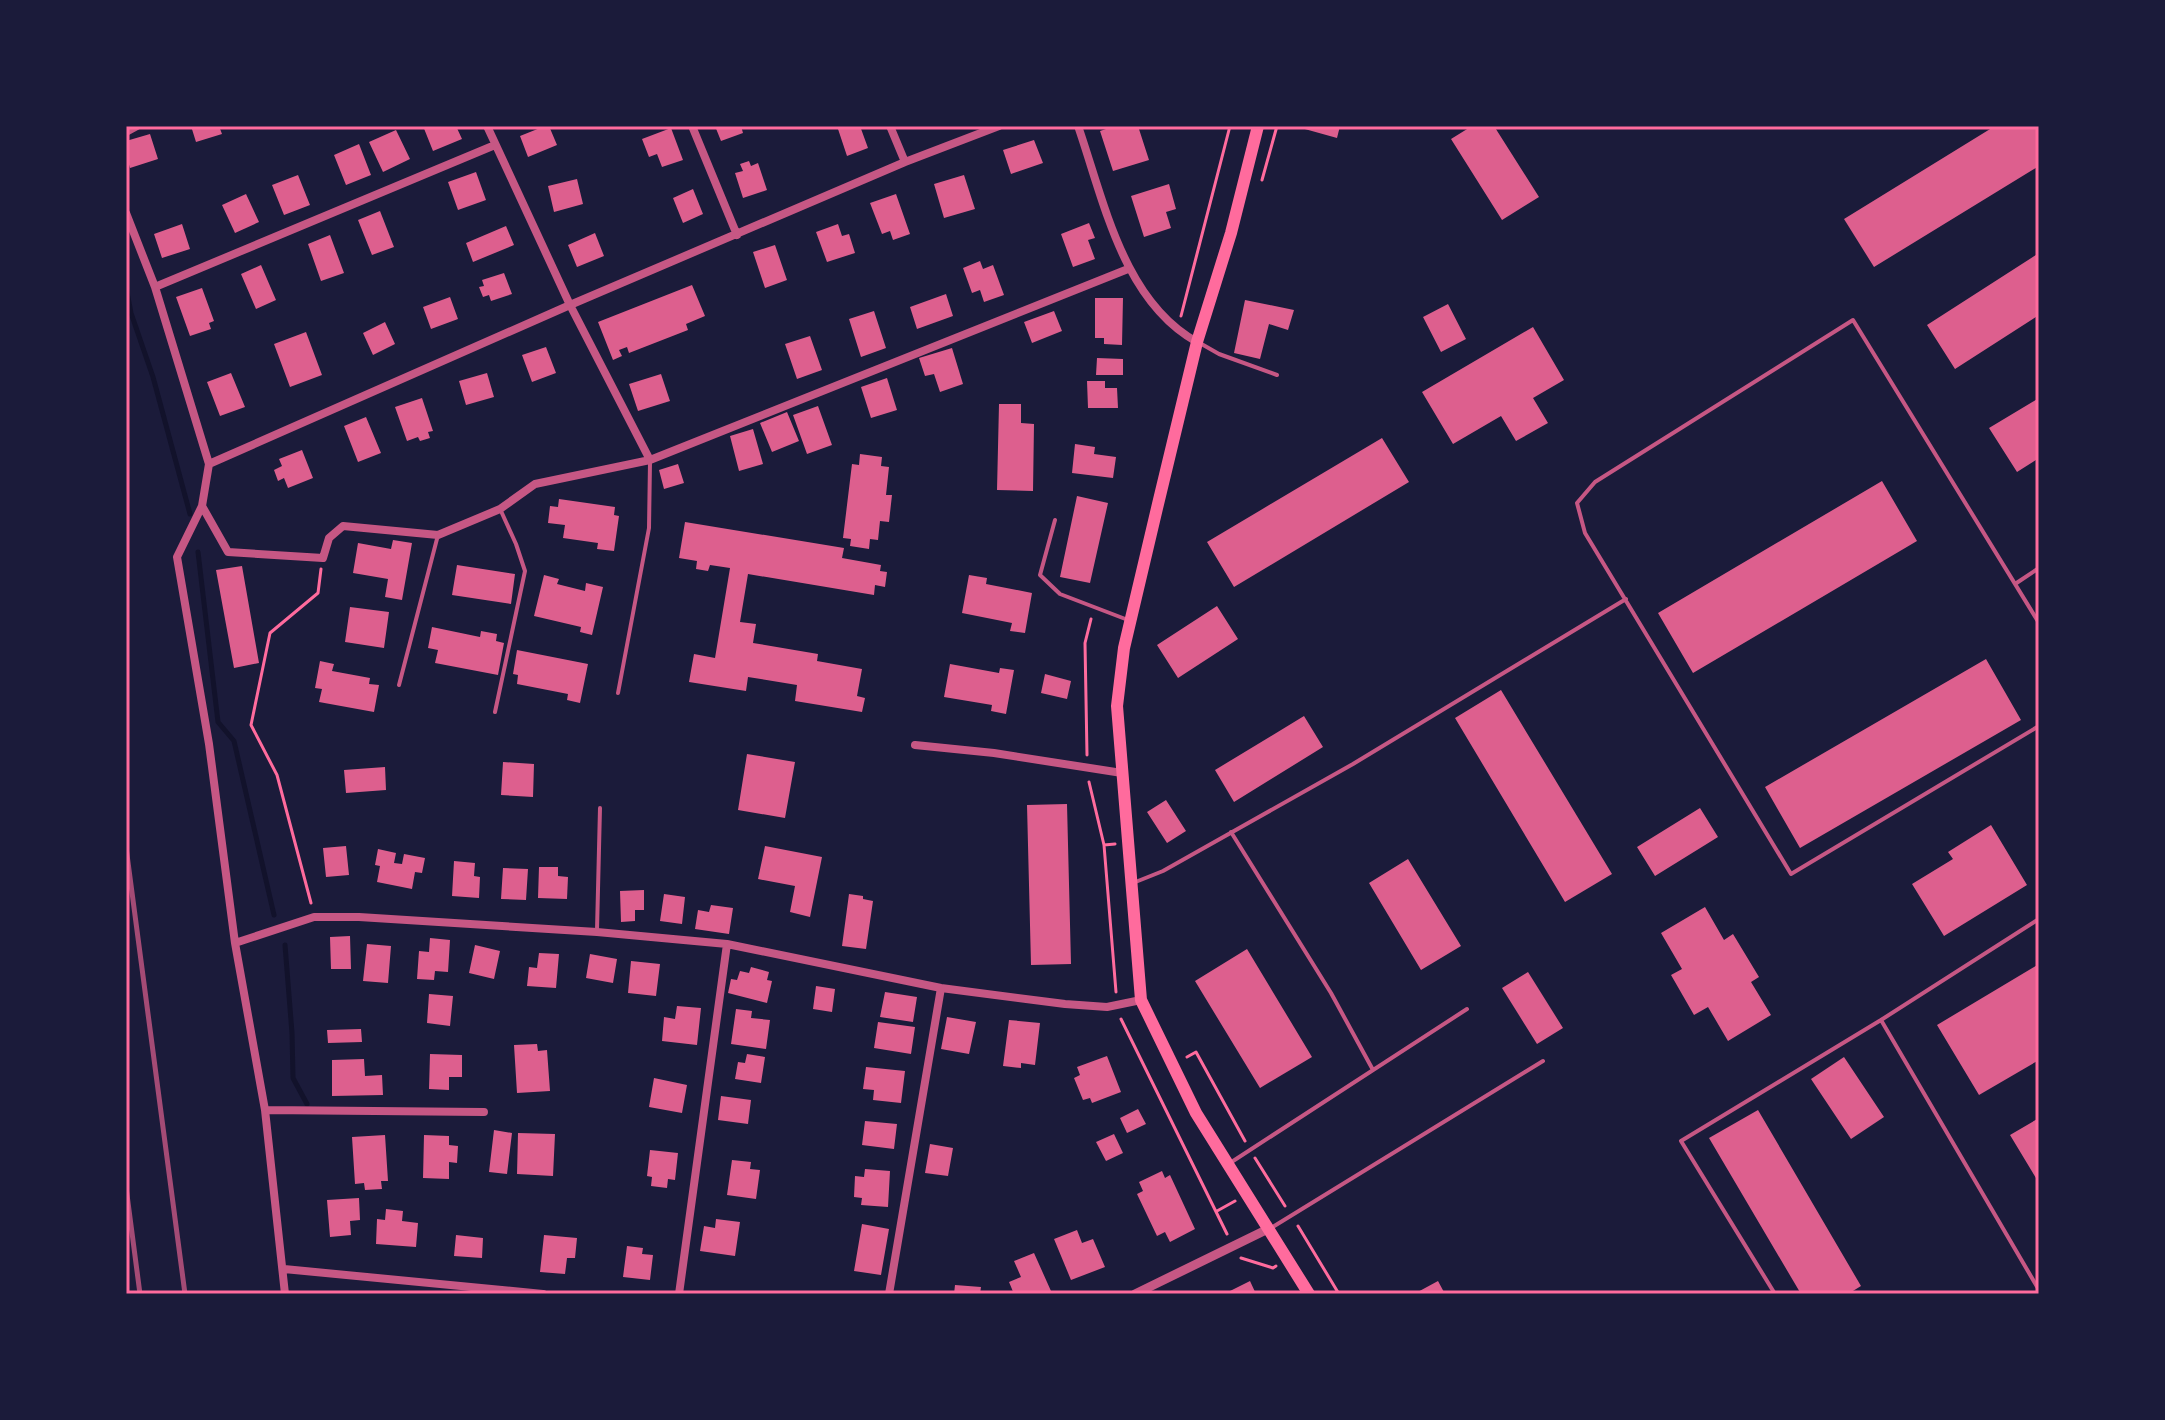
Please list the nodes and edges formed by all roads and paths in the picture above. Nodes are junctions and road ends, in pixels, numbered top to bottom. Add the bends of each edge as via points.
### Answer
1 (137, 126) edge
2 (487, 126) edge
3 (692, 126) edge
4 (890, 126) edge
5 (999, 126) edge
6 (1078, 126) edge
7 (1230, 126) edge
8 (1258, 126) edge
9 (1277, 126) edge
10 (126, 132) edge
11 (495, 145) junction
12 (905, 162) junction
13 (1260, 185) dead end
14 (126, 213) edge
15 (737, 235) junction
16 (1128, 269) junction
17 (155, 287) junction
18 (570, 305) junction
19 (1177, 331) junction
20 (1197, 342) junction
21 (1277, 375) dead end
22 (650, 460) junction
23 (209, 464) junction
24 (202, 506) junction
25 (500, 509) junction
26 (1055, 520) dead end
27 (438, 535) junction
28 (323, 558) junction
29 (2039, 568) edge
30 (2015, 584) junction
31 (1626, 599) junction
32 (1094, 607) junction
33 (1130, 620) junction
34 (2039, 623) edge
35 (399, 685) dead end
36 (618, 693) dead end
37 (495, 712) dead end
38 (2039, 726) edge
39 (915, 745) dead end
40 (1087, 767) junction
41 (1122, 773) junction
42 (600, 808) dead end
43 (1231, 832) junction
44 (1128, 843) junction
45 (1131, 884) junction
46 (314, 917) junction
47 (2039, 919) edge
48 (597, 932) junction
49 (235, 943) junction
50 (727, 944) junction
51 (941, 988) junction
52 (1141, 1000) junction
53 (1467, 1009) dead end
54 (1881, 1020) junction
55 (1183, 1058) dead end
56 (1543, 1061) dead end
57 (1373, 1070) junction
58 (265, 1110) junction
59 (484, 1112) dead end
60 (1250, 1150) junction
61 (1228, 1164) junction
62 (1292, 1216) junction
63 (1268, 1229) junction
64 (284, 1269) junction
65 (2039, 1290) edge
66 (285, 1294) edge
67 (543, 1294) edge
68 (679, 1294) edge
69 (889, 1294) edge
70 (1135, 1294) edge
71 (1309, 1294) edge
72 (1339, 1294) edge
73 (1775, 1294) edge

1 - 10 street
2 - 11 street
3 - 15 street
4 - 12 street
5 - 12 street
6 - 16 street
7 - 19 path
8 - 20 main road
9 - 13 path
11 - 17 street
11 - 18 street
12 - 15 street
14 - 17 street
15 - 18 street
16 - 19 street
16 - 22 street
17 - 23 street
18 - 22 street
18 - 23 street
19 - 20 street
20 - 21 lane
20 - 33 main road
22 - 25 street via 535,484
22 - 36 lane via 649,528
23 - 24 street
24 - 28 street via 228,552
24 - 49 street via 177,557
25 - 27 street
25 - 37 lane via 525,571
26 - 32 lane via 1040,575 1060,594
27 - 28 street via 343,526 329,538
27 - 35 lane
28 - 46 path via 318,593 270,633 251,725 277,775
29 - 30 lane
30 - 31 lane via 1853,320 1595,482 1577,503 1585,533
30 - 34 lane
31 - 38 lane via 1791,874
31 - 43 lane
32 - 33 lane
32 - 40 path via 1085,643
33 - 41 main road via 1117,706
39 - 40 street
40 - 41 street
40 - 44 path via 1104,845
41 - 44 main road
42 - 48 lane
43 - 45 lane
43 - 57 lane
44 - 45 main road
45 - 52 main road
46 - 48 street
46 - 49 street
47 - 54 lane
48 - 50 street
49 - 58 street
50 - 51 street
50 - 68 street
51 - 52 street via 1107,1007
51 - 69 street
52 - 61 main road
53 - 57 lane
54 - 65 lane
54 - 73 lane via 1681,1141
55 - 60 path via 1196,1052
56 - 62 lane
57 - 60 lane
58 - 59 street
58 - 64 street
60 - 61 lane
60 - 62 path
61 - 63 main road
62 - 63 lane
62 - 72 path
63 - 70 street
63 - 71 main road
64 - 66 street
64 - 67 street

